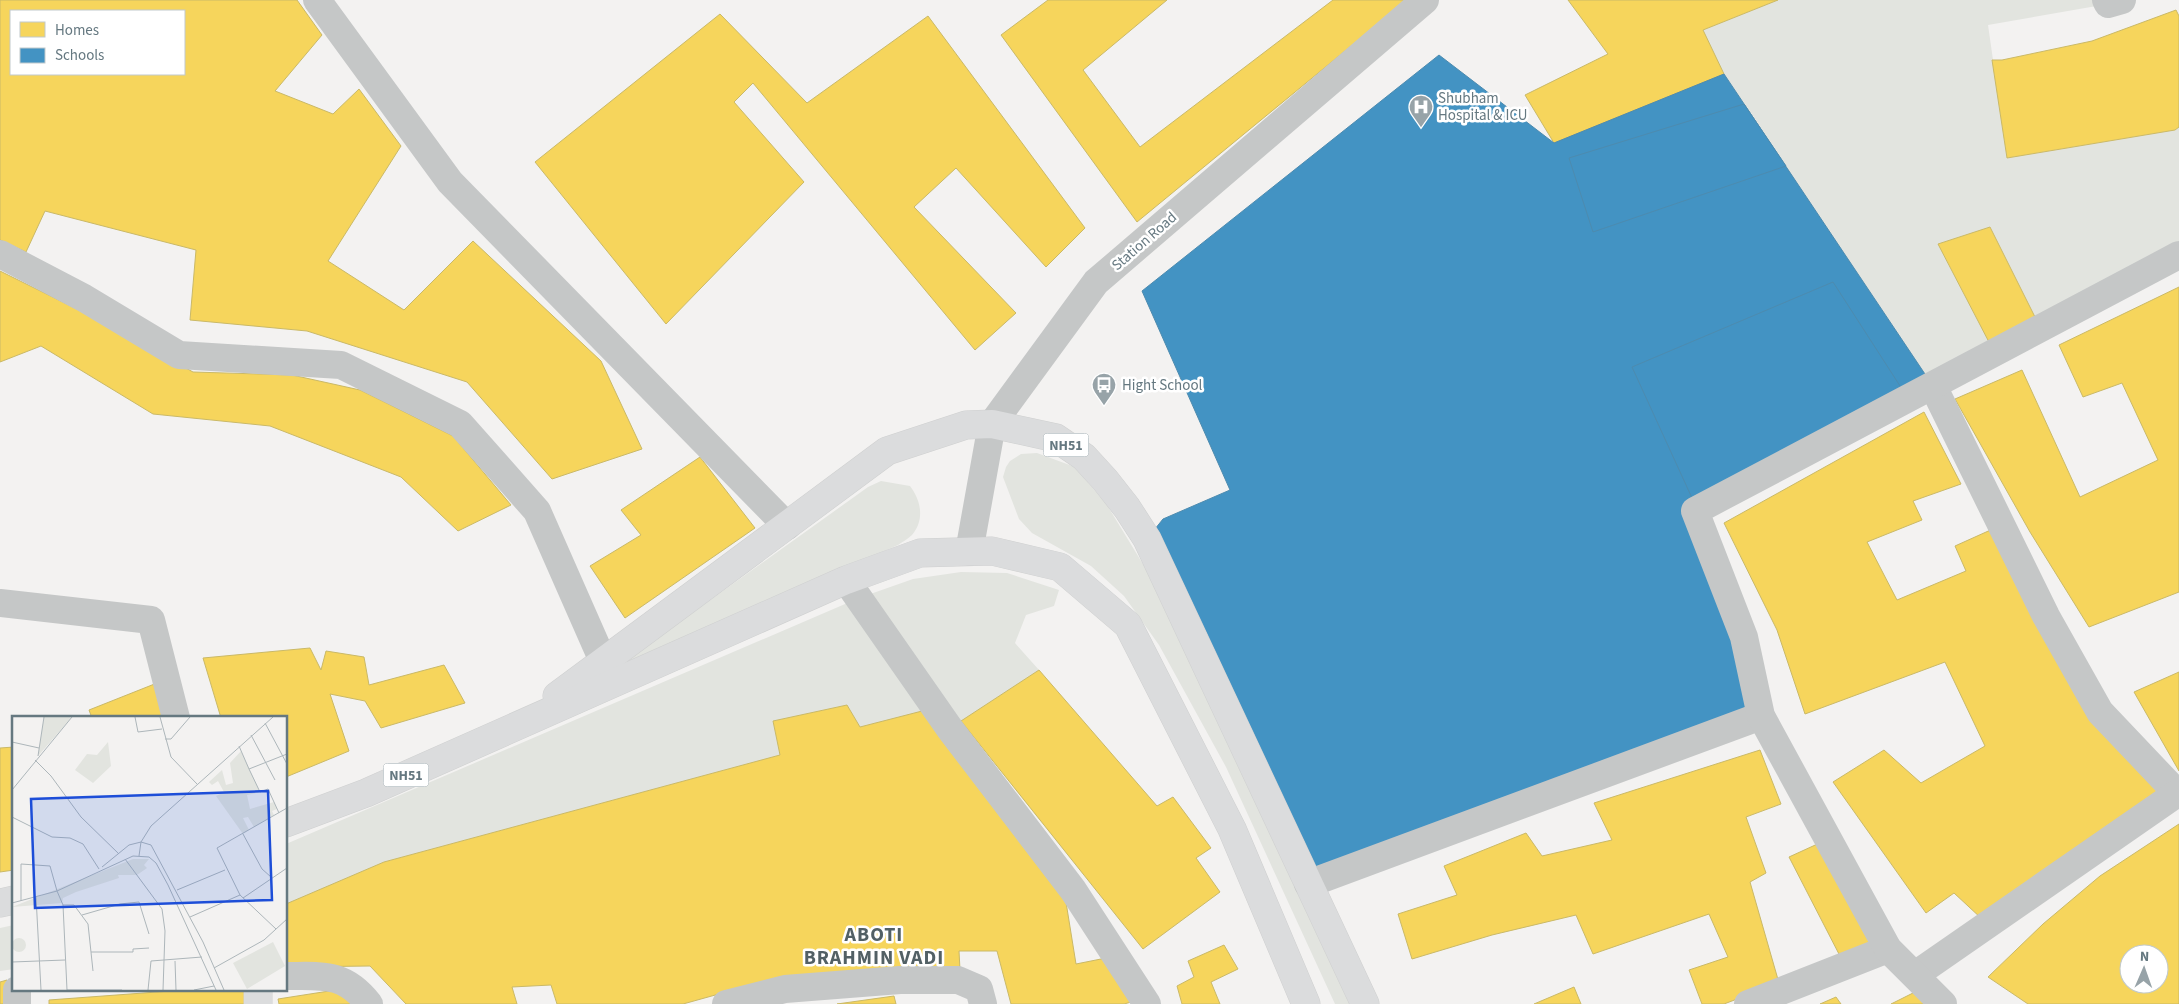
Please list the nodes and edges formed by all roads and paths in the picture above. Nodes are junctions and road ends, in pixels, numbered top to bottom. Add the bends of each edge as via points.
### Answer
1 (317, 0) edge
2 (1425, 0) edge
3 (2106, 0) edge
4 (2122, 0) edge
5 (0, 254) edge
6 (2179, 256) edge
7 (1933, 386) junction
8 (992, 424) junction
9 (787, 526) junction
10 (969, 552) junction
11 (846, 580) junction
12 (0, 603) edge
13 (603, 660) junction
14 (175, 716) edge
15 (1761, 716) junction
16 (524, 722) junction
17 (2178, 793) edge
18 (288, 821) edge
19 (1308, 884) junction
20 (1888, 949) junction
21 (1915, 975) junction
22 (288, 976) edge
23 (368, 1004) edge
24 (726, 1004) edge
25 (983, 1004) edge
26 (1147, 1004) edge
27 (1306, 1004) edge
28 (1365, 1004) edge
29 (1748, 1004) edge
30 (1943, 1004) edge

1 - 9 street via 450,182
2 - 8 street, Station Road via 1096,282
3 - 4 street via 2108,4
5 - 13 street via 84,298 179,355 341,365 460,424 537,511
6 - 7 street
7 - 15 street via 1695,512 1744,637
7 - 17 street via 2046,616 2100,712
8 - 9 main road, NH51 via 966,425 887,451
8 - 10 street, Station Road
8 - 19 main road, NH51 via 1056,438 1084,457 1127,508 1147,539
9 - 13 main road, NH51
10 - 11 main road, NH51 via 920,553
10 - 27 main road, NH51 via 992,551 1060,567 1128,625 1232,829
11 - 16 main road, NH51
11 - 26 street via 950,729 1074,890
12 - 14 street via 151,620
13 - 16 main road, NH51
15 - 19 street
15 - 20 street
16 - 18 main road, NH51 via 366,793
17 - 21 street
19 - 28 main road, NH51
20 - 21 street
20 - 29 street
21 - 30 street
22 - 23 street via 329,976 357,989
24 - 25 street via 785,988 900,980 958,980 979,989

